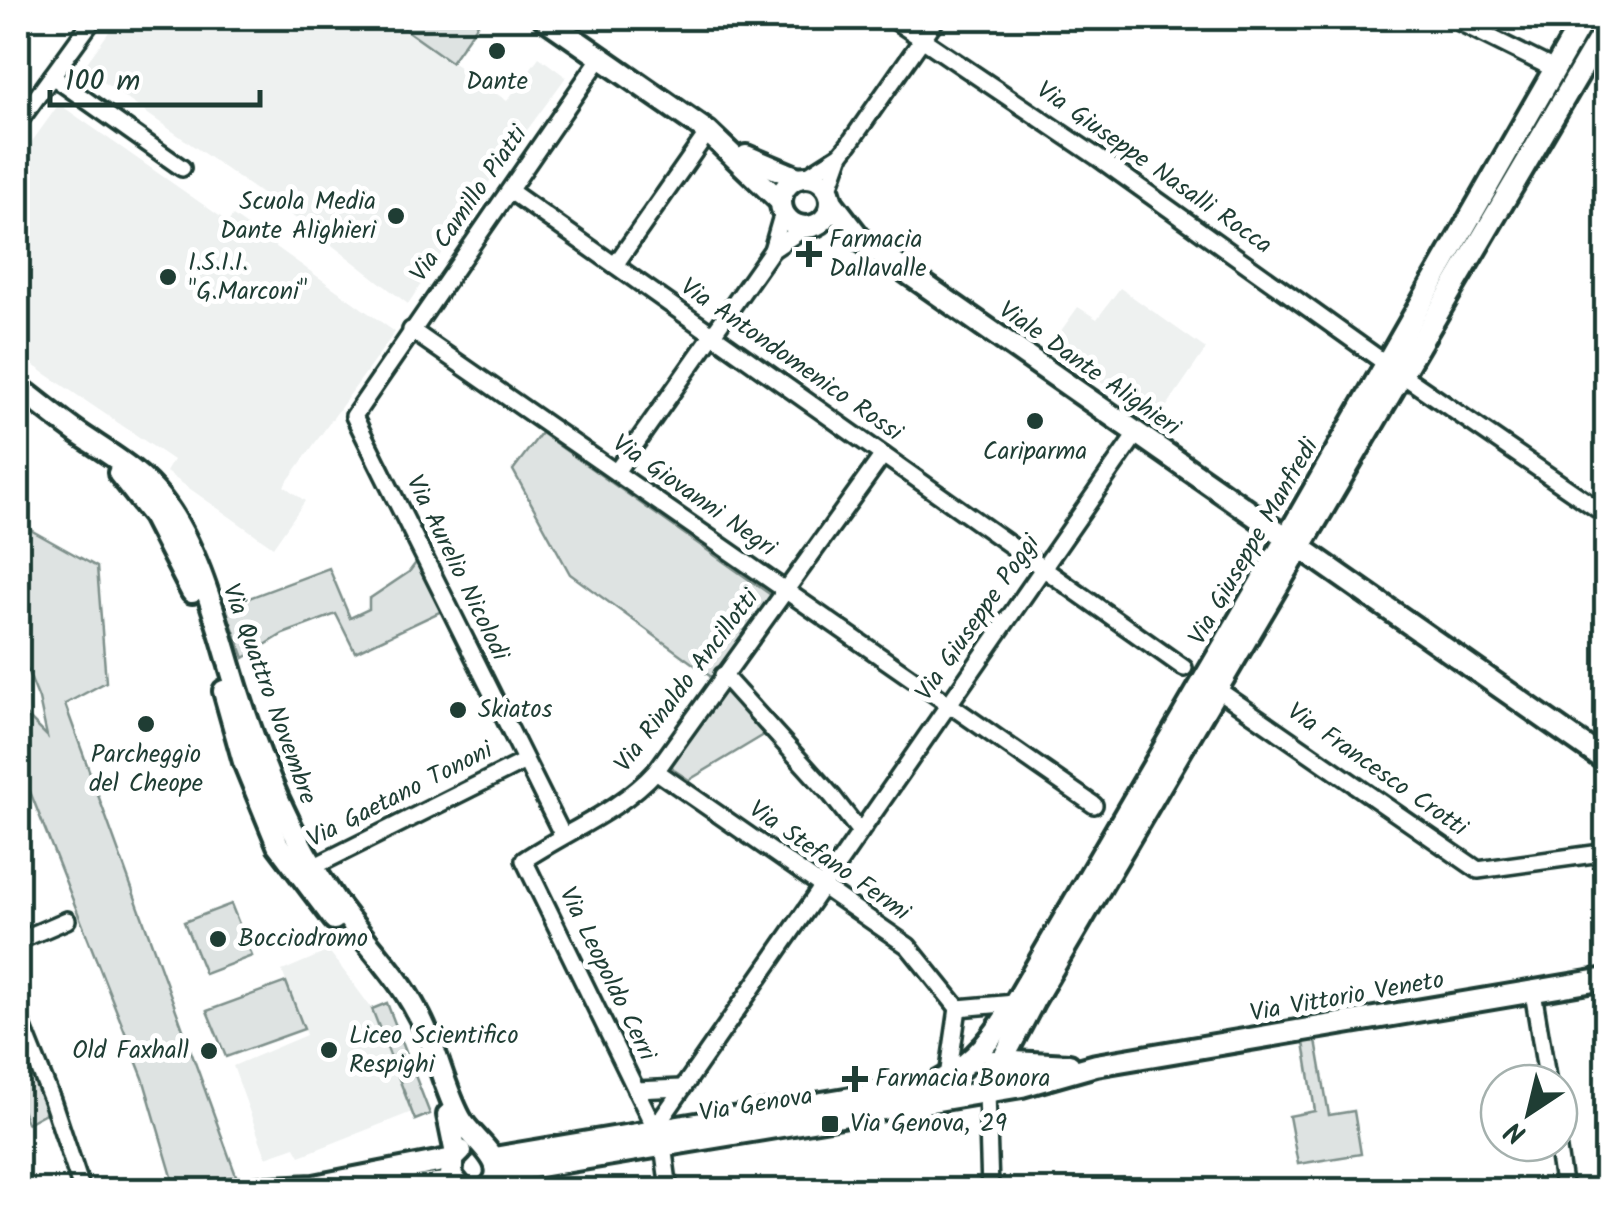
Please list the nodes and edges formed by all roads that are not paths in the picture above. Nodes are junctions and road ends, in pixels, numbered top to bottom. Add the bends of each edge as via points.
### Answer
1 (94, 18) edge
2 (544, 18) edge
3 (892, 18) edge
4 (937, 18) edge
5 (1452, 18) edge
6 (1584, 18) edge
7 (1606, 27) edge
8 (923, 38) junction
9 (601, 57) junction
10 (1554, 69) junction
11 (52, 76) junction
12 (18, 122) edge
13 (715, 138) junction
14 (840, 154) junction
15 (182, 168) dead end
16 (802, 178) junction
17 (510, 191) junction
18 (829, 196) junction
19 (782, 207) junction
20 (810, 226) junction
21 (862, 241) junction
22 (772, 250) junction
23 (615, 266) junction
24 (410, 330) junction
25 (712, 334) junction
26 (1393, 369) junction
27 (18, 387) edge
28 (78, 433) junction
29 (1138, 433) junction
30 (883, 456) junction
31 (616, 472) junction
32 (1606, 515) edge
33 (154, 516) junction
34 (1294, 544) junction
35 (1043, 570) junction
36 (786, 591) junction
37 (211, 607) junction
38 (221, 638) junction
39 (1184, 668) dead end
40 (723, 675) junction
41 (1210, 684) junction
42 (224, 690) junction
43 (948, 703) junction
44 (524, 761) junction
45 (1606, 761) edge
46 (656, 772) junction
47 (250, 775) junction
48 (1094, 805) dead end
49 (293, 832) junction
50 (860, 832) junction
51 (562, 834) junction
52 (524, 860) joint
53 (306, 871) junction
54 (823, 886) junction
55 (1606, 886) edge
56 (67, 920) dead end
57 (18, 941) edge
58 (1606, 979) edge
59 (1533, 992) junction
60 (958, 1008) junction
61 (1018, 1013) junction
62 (18, 1015) edge
63 (1545, 1063) edge
64 (1096, 1065) junction
65 (1043, 1066) junction
66 (981, 1072) junction
67 (680, 1088) junction
68 (636, 1090) junction
69 (449, 1116) junction
70 (654, 1129) junction
71 (455, 1156) junction
72 (1560, 1163) edge
73 (420, 1165) junction
74 (491, 1174) edge
75 (458, 1186) edge
76 (82, 1190) edge
77 (225, 1190) edge
78 (386, 1190) edge
79 (669, 1190) edge
80 (990, 1190) edge
81 (1564, 1190) edge

1 - 11 street
2 - 9 main road
3 - 8 street, Via Giuseppe Nasalli Rocca
4 - 8 street
5 - 10 street
6 - 10 main road, Via Giuseppe Manfredi
7 - 26 main road, Via Giuseppe Manfredi
8 - 14 street
8 - 26 street, Via Giuseppe Nasalli Rocca
9 - 13 main road
9 - 17 street, Via Camillo Piatti
10 - 26 main road, Via Giuseppe Manfredi
11 - 12 street
11 - 15 street
13 - 16 main road
13 - 19 main road
13 - 23 street
14 - 16 street
14 - 18 street
16 - 18 main road via 819,181
16 - 19 main road via 784,190
17 - 23 street, Via Antondomenico Rossi
17 - 24 street, Via Camillo Piatti
18 - 20 main road via 828,214
18 - 21 main road, Viale Dante Alighieri
19 - 20 main road via 792,223
19 - 22 street
20 - 21 main road, Viale Dante Alighieri
20 - 22 street
21 - 29 main road, Viale Dante Alighieri
22 - 25 street
23 - 25 street, Via Antondomenico Rossi
24 - 31 street, Via Giovanni Negri
24 - 44 street, Via Aurelio Nicolodi via 354,416
25 - 30 street, Via Antondomenico Rossi
25 - 31 street
26 - 32 street, Via Giuseppe Nasalli Rocca
26 - 34 main road, Via Giuseppe Manfredi
27 - 28 main road, Via Quattro Novembre
28 - 33 main road, Via Quattro Novembre
28 - 37 main road, Via Quattro Novembre via 164,502 184,534
29 - 34 main road, Viale Dante Alighieri
29 - 35 street, Via Giuseppe Poggi
30 - 35 street, Via Antondomenico Rossi
30 - 36 street, Via Rinaldo Ancillotti
31 - 36 street, Via Giovanni Negri
33 - 37 main road via 175,540 201,599
33 - 42 main road, Via Quattro Novembre via 189,584
34 - 41 main road, Via Giuseppe Manfredi
34 - 45 main road, Viale Dante Alighieri
35 - 39 street, Via Antondomenico Rossi
35 - 43 street, Via Giuseppe Poggi
36 - 40 street, Via Rinaldo Ancillotti
36 - 43 street, Via Giovanni Negri
37 - 38 main road, Via Quattro Novembre
38 - 42 main road
38 - 49 main road, Via Quattro Novembre
40 - 46 street, Via Rinaldo Ancillotti
40 - 50 street
41 - 55 street, Via Francesco Crotti via 1478,870 1601,854
41 - 61 main road, Via Giuseppe Manfredi
42 - 47 main road, Via Quattro Novembre
43 - 48 street, Via Giovanni Negri
43 - 50 street, Via Giuseppe Poggi
44 - 51 street, Via Aurelio Nicolodi
44 - 53 street, Via Gaetano Tononi
46 - 51 street, Via Rinaldo Ancillotti via 617,806
46 - 54 street, Via Stefano Fermi
47 - 49 main road via 276,819
47 - 53 main road, Via Quattro Novembre via 278,845
49 - 53 main road, Via Quattro Novembre
50 - 54 street, Via Giuseppe Poggi
51 - 52 street, Via Rinaldo Ancillotti
52 - 68 street, Via Leopoldo Cerri
53 - 69 main road, Via Quattro Novembre via 403,1006
53 - 74 main road, Via Quattro Novembre via 415,1008 458,1114
54 - 60 street, Via Stefano Fermi via 908,946
54 - 67 street, Via Giuseppe Poggi
56 - 57 street
58 - 59 main road, Via Vittorio Veneto
59 - 63 street
59 - 64 main road, Via Vittorio Veneto
60 - 61 street
60 - 66 street
61 - 65 main road
61 - 66 main road
61 - 66 main road, Via Giuseppe Manfredi via 986,1045
62 - 76 street
64 - 65 main road, Via Vittorio Veneto
64 - 66 main road, Via Vittorio Veneto via 1022,1086
65 - 66 main road, Via Genova
66 - 70 main road, Via Genova
66 - 70 main road, Via Genova
66 - 80 street
67 - 68 street
67 - 70 street, Via Giuseppe Poggi
68 - 70 street, Via Leopoldo Cerri
69 - 71 main road, Via Quattro Novembre
69 - 73 main road via 441,1145
70 - 74 main road, Via Genova
70 - 79 street, Via Leopoldo Cerri
71 - 73 main road, Via Genova
71 - 74 main road, Via Genova via 468,1147
71 - 75 main road, Via Quattro Novembre
72 - 81 street
73 - 77 main road, Via Genova via 314,1186
75 - 78 main road

